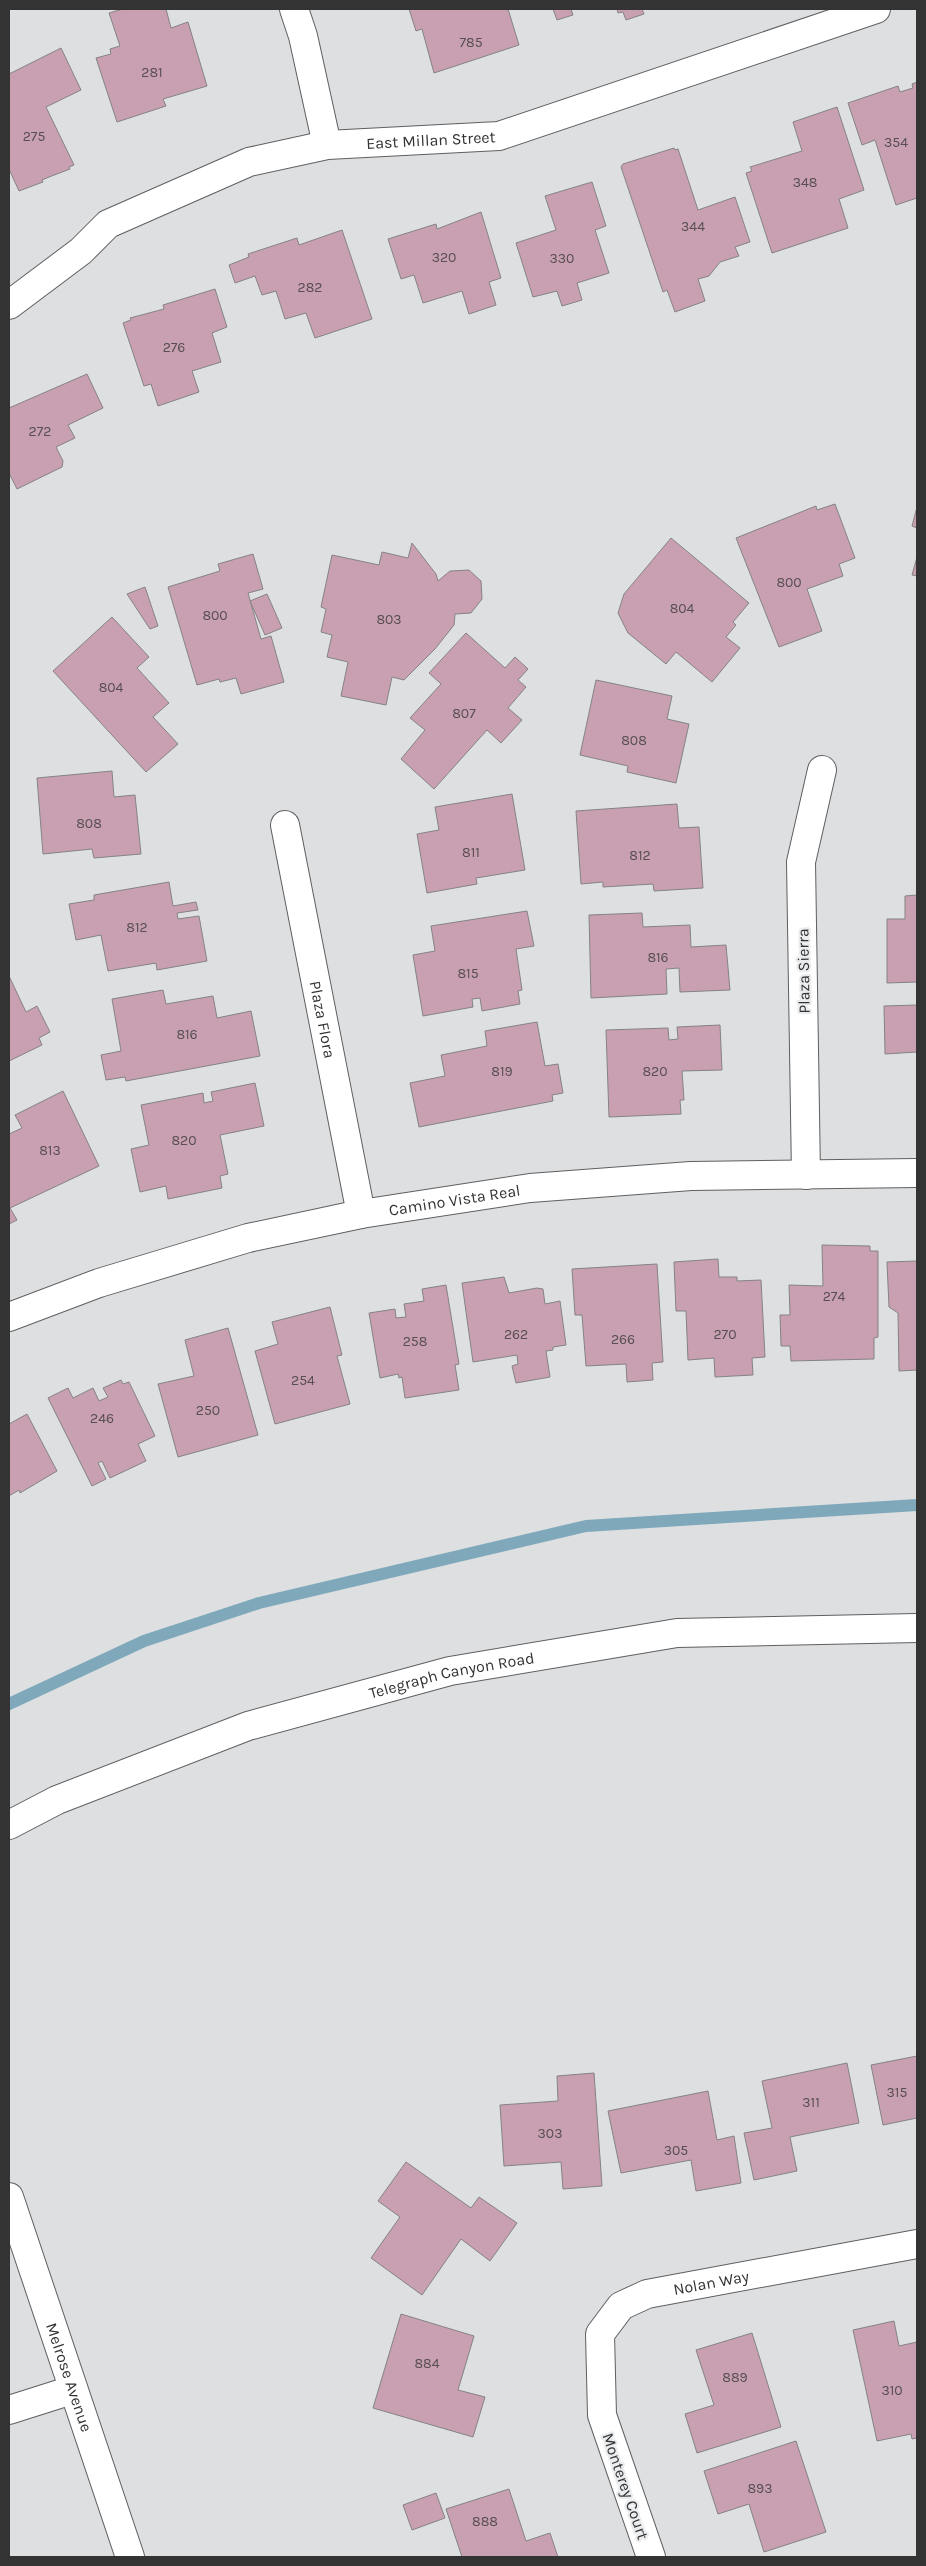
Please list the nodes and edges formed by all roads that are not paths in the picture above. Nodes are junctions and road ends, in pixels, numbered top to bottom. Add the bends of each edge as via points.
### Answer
1 (294, 9) edge
2 (876, 9) edge
3 (824, 17) edge
4 (327, 145) junction
5 (9, 305) edge
6 (822, 770) dead end
7 (285, 824) dead end
8 (917, 1172) edge
9 (806, 1175) junction
10 (361, 1214) junction
11 (9, 1317) edge
12 (917, 1628) edge
13 (9, 1825) edge
14 (9, 2197) edge
15 (917, 2244) edge
16 (72, 2390) junction
17 (9, 2410) edge
18 (602, 2415) joint
19 (130, 2557) edge
20 (651, 2557) edge

1 - 4 street
2 - 3 street, East Millan Street
3 - 4 street, East Millan Street via 499,136
4 - 5 street, East Millan Street via 249,162 108,224 81,251
6 - 9 street, Plaza Sierra via 801,862
7 - 10 street, Plaza Flora
8 - 9 street, Camino Vista Real
9 - 10 street, Camino Vista Real via 691,1176 530,1188
10 - 11 street, Camino Vista Real via 248,1238 99,1283
12 - 13 street, Telegraph Canyon Road via 677,1632 450,1671 248,1726 57,1800
14 - 16 street, Melrose Avenue
15 - 18 street, Nolan Way via 647,2294 621,2306 600,2334
16 - 17 street
16 - 19 street, Melrose Avenue
18 - 20 street, Monterey Court

